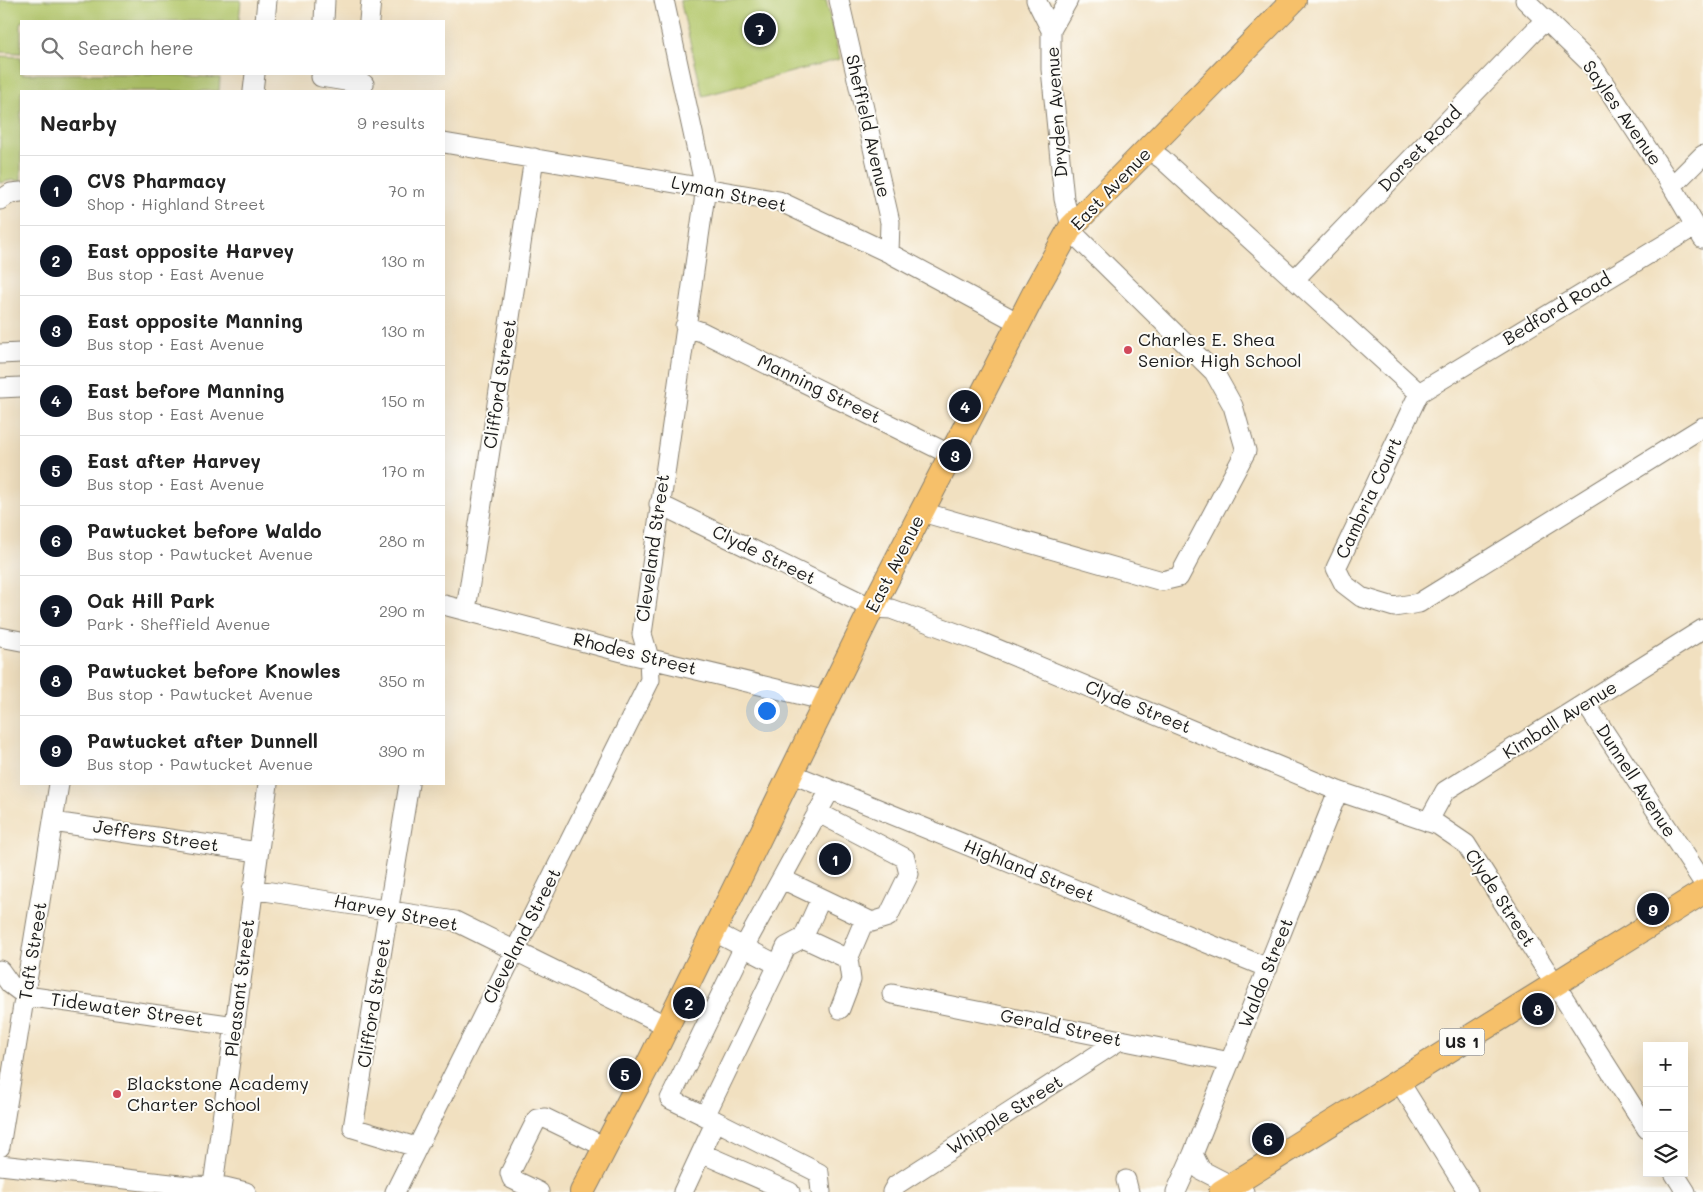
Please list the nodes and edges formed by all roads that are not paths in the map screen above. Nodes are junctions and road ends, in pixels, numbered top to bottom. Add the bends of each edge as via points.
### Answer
1 (266, 0) edge
2 (325, 0) edge
3 (371, 0) edge
4 (664, 0) edge
5 (839, 0) edge
6 (1036, 0) edge
7 (1068, 0) edge
8 (1294, 0) edge
9 (1525, 0) edge
10 (1546, 19) junction
11 (265, 20) edge
12 (324, 20) edge
13 (370, 20) edge
14 (1051, 30) junction
15 (255, 75) edge
16 (320, 81) edge
17 (364, 83) edge
18 (253, 90) edge
19 (445, 143) edge
20 (1149, 150) junction
21 (1703, 154) edge
22 (534, 158) junction
23 (1672, 186) junction
24 (705, 188) junction
25 (20, 192) edge
26 (0, 200) edge
27 (1070, 229) junction
28 (1699, 232) edge
29 (889, 253) junction
30 (1295, 279) junction
31 (1019, 323) junction
32 (685, 326) junction
33 (20, 353) edge
34 (0, 354) edge
35 (20, 387) edge
36 (0, 388) edge
37 (1419, 393) junction
38 (1703, 427) edge
39 (951, 455) junction
40 (659, 504) junction
41 (922, 512) junction
42 (445, 605) edge
43 (872, 608) junction
44 (466, 610) junction
45 (1703, 629) edge
46 (0, 637) edge
47 (20, 640) edge
48 (649, 658) junction
49 (827, 701) junction
50 (1586, 704) junction
51 (790, 773) junction
52 (59, 785) edge
53 (268, 785) edge
54 (409, 785) edge
55 (830, 790) junction
56 (1338, 791) junction
57 (817, 812) junction
58 (53, 822) junction
59 (1428, 822) junction
60 (258, 852) junction
61 (782, 879) junction
62 (1703, 882) edge
63 (252, 889) junction
64 (1703, 892) edge
65 (821, 898) junction
66 (389, 911) junction
67 (865, 919) junction
68 (714, 931) junction
69 (803, 938) junction
70 (744, 947) junction
71 (515, 950) junction
72 (848, 958) junction
73 (778, 965) junction
74 (1268, 968) junction
75 (0, 970) edge
76 (1556, 984) junction
77 (892, 994) dead end
78 (26, 996) junction
79 (840, 1009) dead end
80 (236, 1026) junction
81 (667, 1026) junction
82 (1120, 1040) junction
83 (1230, 1062) junction
84 (1399, 1081) junction
85 (711, 1119) junction
86 (1643, 1124) edge
87 (0, 1147) edge
88 (416, 1147) junction
89 (605, 1147) junction
90 (701, 1153) junction
91 (1193, 1154) junction
92 (0, 1165) edge
93 (1677, 1177) edge
94 (213, 1189) edge
95 (1232, 1190) edge
96 (584, 1191) edge
97 (246, 1192) edge
98 (395, 1192) edge
99 (539, 1192) edge
100 (683, 1192) edge
101 (790, 1192) edge
102 (821, 1192) edge
103 (892, 1192) edge
104 (1176, 1192) edge
105 (1468, 1192) edge
106 (1686, 1192) edge

1 - 11 street
2 - 12 street
3 - 13 street
4 - 24 street, Cleveland Street
5 - 29 street, Sheffield Avenue via 890,222
6 - 14 street
7 - 14 street, Dryden Avenue
8 - 20 main road, East Avenue
9 - 10 street, Sayles Avenue
10 - 23 street, Sayles Avenue via 1592,65
10 - 30 street, Dorset Road
14 - 27 street, Dryden Avenue via 1051,69
15 - 18 street
16 - 17 street
19 - 22 street, Lyman Street
20 - 27 main road, East Avenue
20 - 30 street
21 - 23 street
22 - 24 street, Lyman Street
22 - 44 street, Clifford Street
23 - 28 street, Sayles Avenue
24 - 29 street, Lyman Street via 779,201
24 - 32 street, Cleveland Street
25 - 26 street
27 - 31 main road, East Avenue
27 - 41 street via 1214,372 1233,406 1246,451 1237,470 1180,577 1162,581
28 - 37 street, Bedford Road
29 - 31 street, Lyman Street
30 - 37 street
31 - 39 main road, East Avenue
32 - 39 street, Manning Street
32 - 40 street, Cleveland Street
33 - 34 street
35 - 36 street
37 - 38 street, Cambria Court via 1336,568 1344,584 1361,597 1394,607 1419,603
39 - 41 main road, East Avenue
40 - 43 street, Clyde Street
40 - 48 street, Cleveland Street via 642,634
41 - 43 main road, East Avenue
42 - 44 street, Rhodes Street
43 - 49 main road, East Avenue
43 - 56 street, Clyde Street via 891,609 978,641
44 - 48 street, Rhodes Street
45 - 50 street, Kimball Avenue
46 - 47 street
48 - 49 street, Rhodes Street
48 - 71 street, Cleveland Street via 650,680
49 - 51 main road, East Avenue
50 - 59 street, Kimball Avenue via 1445,791
50 - 62 street, Dunnell Avenue
51 - 55 street, Highland Street
51 - 68 main road, East Avenue
52 - 58 street, Taft Street
53 - 60 street, Pleasant Street
54 - 66 street, Clifford Street
55 - 57 street
55 - 74 street, Highland Street
56 - 59 street, Clyde Street
56 - 74 street, Waldo Street
57 - 61 street
57 - 67 street via 905,858 909,874 888,917 872,922
58 - 60 street, Jeffers Street
58 - 78 street, Taft Street
59 - 76 street, Clyde Street via 1466,844
60 - 63 street, Pleasant Street
61 - 65 street
61 - 70 street
63 - 66 street, Harvey Street
63 - 80 street, Pleasant Street
64 - 76 main road, US 1
65 - 67 street
65 - 69 street
66 - 71 street, Harvey Street via 455,921
66 - 88 street, Clifford Street via 353,1128
67 - 72 street
68 - 70 street
68 - 81 main road, East Avenue
69 - 72 street
69 - 73 street via 786,947
70 - 73 street
70 - 85 street via 670,1099
71 - 81 street, Harvey Street
71 - 88 street, Cleveland Street
72 - 79 street via 851,980
73 - 85 street
74 - 83 street, Waldo Street
75 - 78 street, Tidewater Street via 10,984
76 - 84 main road, US 1
76 - 86 street, Clyde Street
77 - 82 street, Gerald Street
78 - 80 street, Tidewater Street
78 - 87 street, Taft Street
80 - 94 street, Pleasant Street
81 - 89 main road, East Avenue
82 - 83 street, Gerald Street
82 - 103 street, Whipple Street via 896,1184
83 - 91 street, Waldo Street
84 - 95 main road, US 1
84 - 105 street
85 - 90 street
85 - 102 street via 819,1173
88 - 98 street, Cleveland Street
89 - 96 main road, East Avenue
89 - 99 street via 545,1118 537,1119 510,1173 512,1179
90 - 100 street
90 - 101 street
91 - 95 street via 1201,1170
91 - 104 street, Waldo Street
92 - 94 street
93 - 106 street
94 - 97 street

